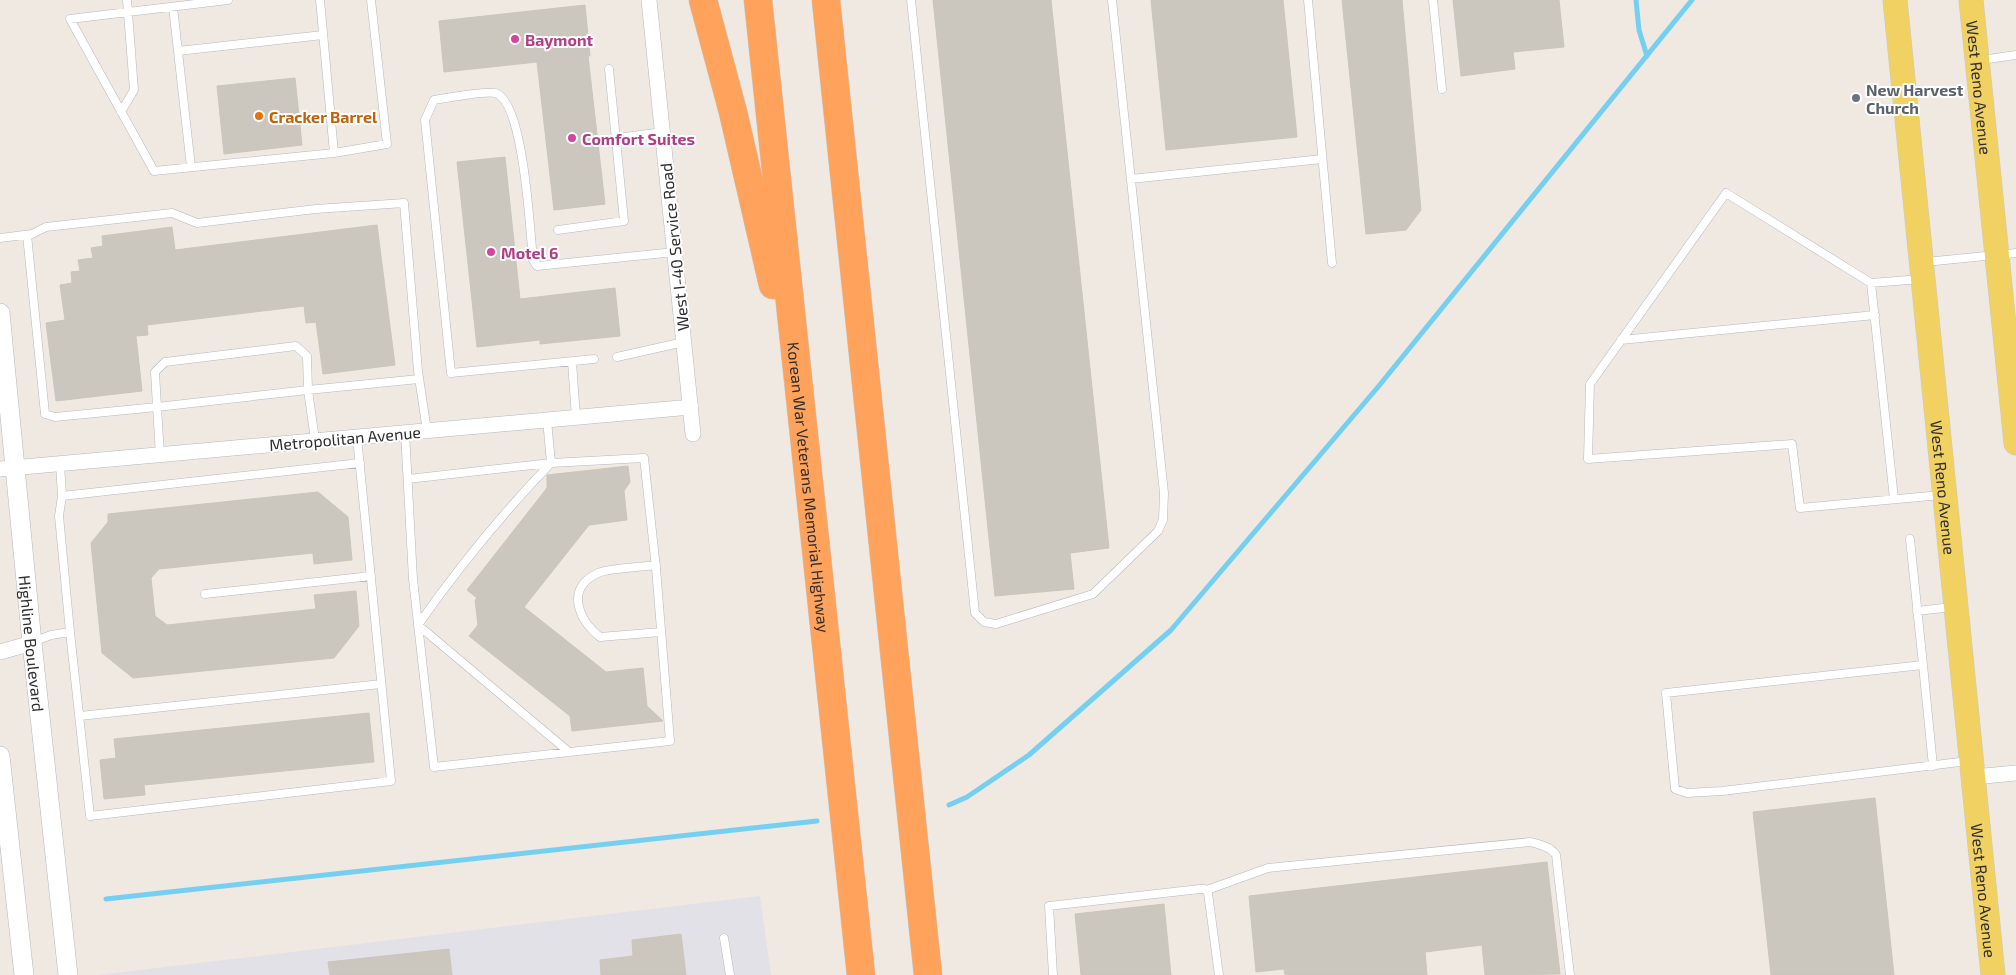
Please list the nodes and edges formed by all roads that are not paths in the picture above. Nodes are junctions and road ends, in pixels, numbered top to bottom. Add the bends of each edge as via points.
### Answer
1 (128, 0) edge
2 (228, 0) edge
3 (320, 0) edge
4 (371, 0) edge
5 (649, 0) edge
6 (704, 0) edge
7 (758, 0) edge
8 (826, 0) edge
9 (911, 0) edge
10 (1112, 0) edge
11 (1308, 0) edge
12 (1433, 0) edge
13 (1895, 0) edge
14 (1970, 0) edge
15 (173, 6) junction
16 (129, 12) junction
17 (323, 36) junction
18 (178, 51) junction
19 (2016, 55) edge
20 (1977, 60) junction
21 (609, 69) dead end
22 (1442, 89) dead end
23 (121, 112) junction
24 (663, 132) junction
25 (617, 138) junction
26 (334, 153) junction
27 (1322, 159) junction
28 (191, 167) junction
29 (1130, 179) junction
30 (558, 230) dead end
31 (27, 235) junction
32 (0, 238) edge
33 (675, 252) junction
34 (2006, 254) edge
35 (1332, 263) dead end
36 (1924, 270) junction
37 (1871, 283) junction
38 (0, 313) edge
39 (1875, 315) junction
40 (1621, 340) junction
41 (684, 342) junction
42 (617, 357) dead end
43 (594, 359) dead end
44 (572, 362) junction
45 (420, 379) junction
46 (308, 390) junction
47 (799, 394) junction
48 (157, 407) junction
49 (691, 407) junction
50 (2015, 416) edge
51 (576, 417) junction
52 (547, 420) junction
53 (427, 430) junction
54 (405, 432) junction
55 (693, 434) dead end
56 (357, 437) junction
57 (315, 440) junction
58 (2016, 443) edge
59 (160, 455) junction
60 (360, 463) junction
61 (551, 463) junction
62 (60, 464) junction
63 (8, 468) edge
64 (408, 479) junction
65 (1946, 494) junction
66 (62, 496) junction
67 (1894, 499) junction
68 (1910, 538) dead end
69 (656, 565) junction
70 (371, 576) junction
71 (205, 594) dead end
72 (1957, 606) junction
73 (1917, 611) junction
74 (418, 625) junction
75 (70, 632) junction
76 (661, 632) junction
77 (32, 643) junction
78 (0, 652) edge
79 (1922, 665) junction
80 (381, 684) junction
81 (80, 716) junction
82 (570, 752) junction
83 (0, 756) edge
84 (1933, 766) junction
85 (1973, 769) junction
86 (2016, 773) edge
87 (1207, 890) junction
88 (724, 938) dead end
89 (24, 975) edge
90 (68, 975) edge
91 (730, 975) edge
92 (861, 975) edge
93 (928, 975) edge
94 (1053, 975) edge
95 (1219, 975) edge
96 (1570, 975) edge
97 (1993, 975) edge

1 - 16 lane
2 - 15 lane
3 - 17 lane
4 - 26 lane via 387,144
5 - 24 street, West I-40 Service Road
6 - 47 highway
7 - 47 highway, Korean War Veterans Memorial Highway
8 - 93 highway
9 - 29 lane via 976,613 979,619 990,624 1000,624 1093,594 1158,531 1163,520 1164,493
10 - 29 lane
11 - 27 lane
12 - 22 lane
13 - 36 main road, West Reno Avenue
14 - 20 main road, West Reno Avenue
15 - 16 lane
15 - 18 lane
16 - 23 lane via 134,90
16 - 23 lane via 70,19
17 - 18 lane
17 - 26 lane
18 - 28 lane
19 - 20 lane
20 - 34 main road, West Reno Avenue
21 - 25 lane
23 - 28 lane via 154,171
24 - 25 lane
24 - 33 street, West I-40 Service Road
25 - 30 lane via 624,221
26 - 28 lane
27 - 29 lane
27 - 35 lane
31 - 32 lane
31 - 45 lane via 46,228 172,213 197,223 404,203
31 - 48 lane via 45,414 54,417
33 - 41 street, West I-40 Service Road
33 - 44 lane via 537,266 533,260 520,136 507,100 495,93 434,100 426,120 451,373
34 - 36 lane
34 - 50 main road, West Reno Avenue
36 - 37 lane
36 - 65 main road, West Reno Avenue
37 - 39 lane
37 - 40 lane via 1726,194
38 - 63 street, Highline Boulevard
39 - 40 lane
39 - 67 lane
40 - 67 lane via 1590,384 1588,460 1792,444 1800,508
41 - 42 lane
41 - 49 street, West I-40 Service Road
43 - 44 lane
44 - 51 lane
45 - 46 lane
45 - 53 lane
46 - 48 lane
46 - 48 lane via 307,356 296,346 165,362 155,372
46 - 57 lane
47 - 92 highway, Korean War Veterans Memorial Highway
48 - 59 lane
49 - 51 street, Metropolitan Avenue
49 - 55 street, West I-40 Service Road
50 - 58 main road, West Reno Avenue
51 - 52 street, Metropolitan Avenue
52 - 53 street, Metropolitan Avenue
52 - 61 lane
53 - 54 street, Metropolitan Avenue
54 - 56 street, Metropolitan Avenue
54 - 64 lane
56 - 57 street, Metropolitan Avenue
56 - 60 lane
57 - 59 street, Metropolitan Avenue
59 - 62 street, Metropolitan Avenue
60 - 66 lane
60 - 70 lane
61 - 64 lane
61 - 69 lane via 644,458
61 - 74 lane via 509,508
62 - 63 street, Metropolitan Avenue
62 - 66 lane
63 - 77 street, Highline Boulevard
64 - 74 lane
65 - 67 lane
65 - 72 main road, West Reno Avenue
66 - 75 lane via 59,516
68 - 73 lane
69 - 76 lane
69 - 76 lane via 599,572 585,583 578,599 580,615 600,637
70 - 71 lane
70 - 80 lane
72 - 73 lane
72 - 85 main road, West Reno Avenue
73 - 79 lane
74 - 82 lane
74 - 82 lane via 434,767
75 - 77 lane
75 - 81 lane
76 - 82 lane via 670,741
77 - 78 street
77 - 90 street, Highline Boulevard
79 - 84 lane
79 - 84 lane via 1666,693 1674,779 1676,789 1687,793
80 - 81 lane
80 - 81 lane via 391,781 90,816
83 - 89 street
84 - 85 lane
85 - 86 street
85 - 97 main road, West Reno Avenue
87 - 94 lane via 1049,906
87 - 95 lane
87 - 96 lane via 1268,868 1537,843 1556,855
88 - 91 lane

